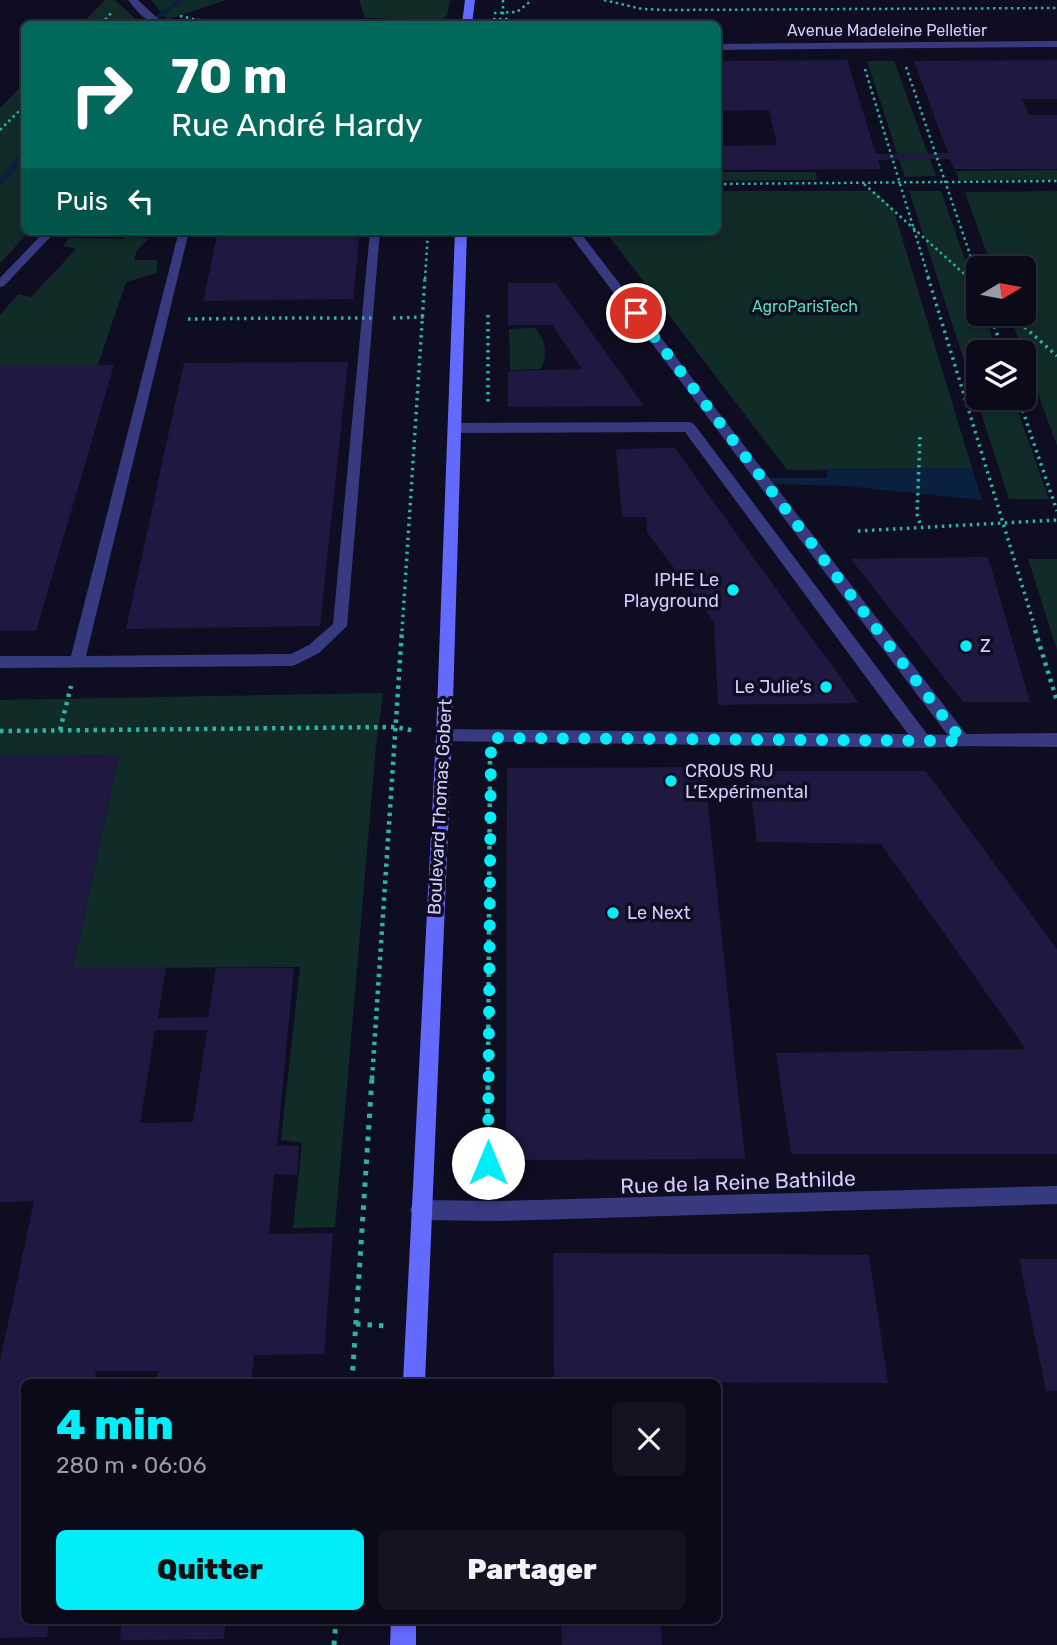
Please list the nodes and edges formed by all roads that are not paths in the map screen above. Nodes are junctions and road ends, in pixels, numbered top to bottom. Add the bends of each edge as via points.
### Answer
1 (133, 0) edge
2 (470, 0) edge
3 (155, 21) edge
4 (467, 21) edge
5 (1057, 44) edge
6 (721, 47) edge
7 (47, 235) edge
8 (183, 235) edge
9 (375, 235) edge
10 (461, 235) edge
11 (576, 235) edge
12 (0, 284) edge
13 (454, 428) junction
14 (0, 662) edge
15 (77, 662) junction
16 (444, 737) junction
17 (1057, 740) edge
18 (923, 741) junction
19 (962, 741) junction
20 (1057, 1195) edge
21 (420, 1210) junction
22 (414, 1379) edge
23 (404, 1624) edge
24 (403, 1645) edge

1 - 3 street
2 - 4 main road
5 - 6 street, Avenue Madeleine Pelletier
7 - 12 lane
8 - 15 lane
9 - 15 lane via 340,626 293,660
10 - 13 main road, Boulevard Thomas Gobert
11 - 19 street
13 - 16 main road, Boulevard Thomas Gobert
13 - 18 street via 689,427
14 - 15 lane
16 - 18 street
16 - 21 main road, Boulevard Thomas Gobert
17 - 19 street
18 - 19 street
20 - 21 lane, Rue de la Reine Bathilde
21 - 22 main road, Boulevard Thomas Gobert
23 - 24 main road

